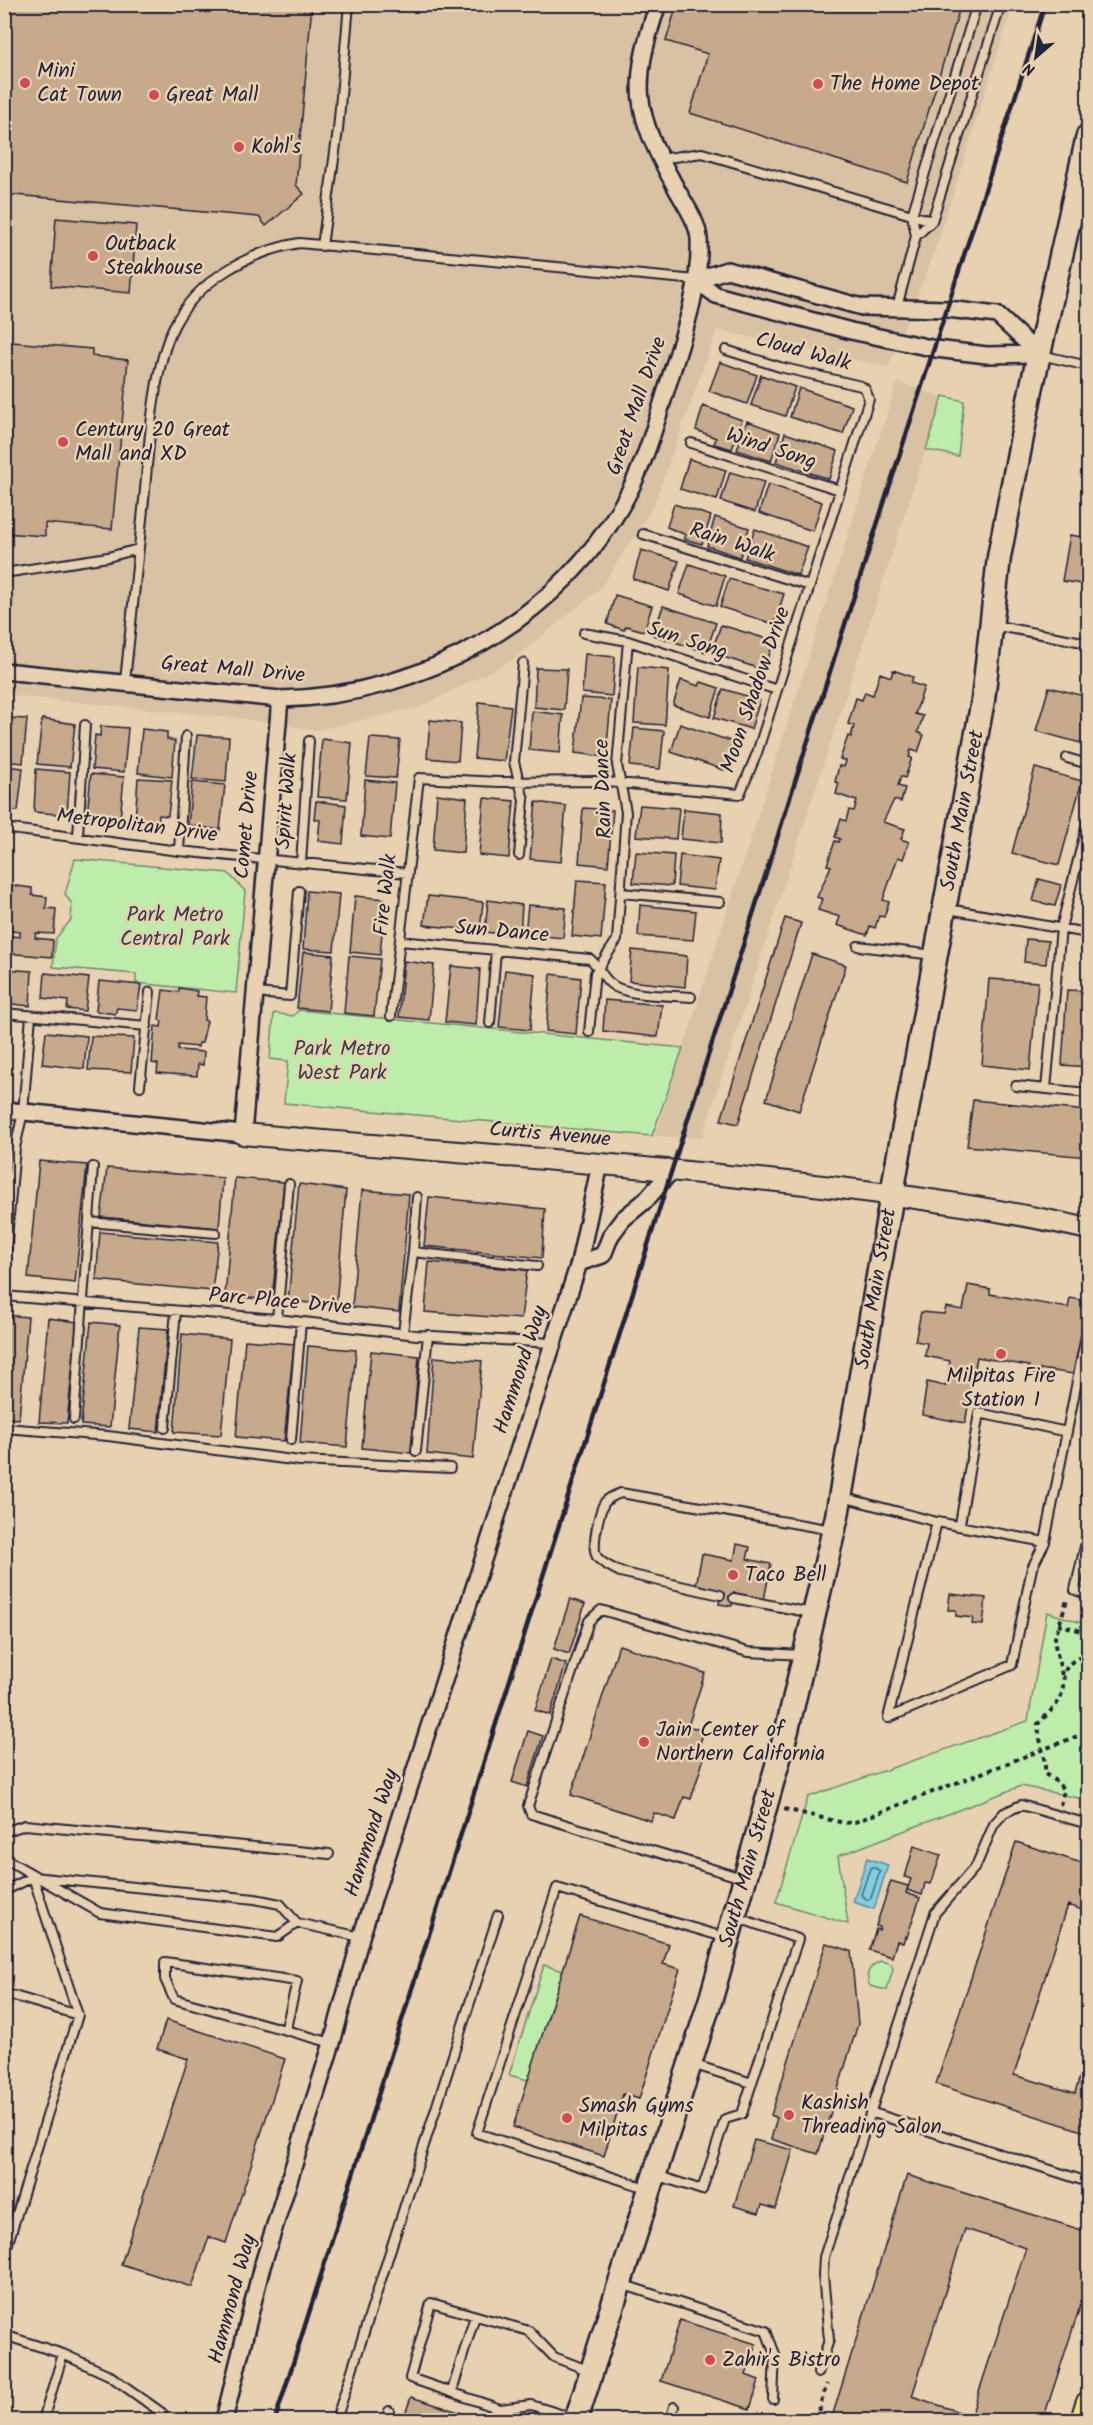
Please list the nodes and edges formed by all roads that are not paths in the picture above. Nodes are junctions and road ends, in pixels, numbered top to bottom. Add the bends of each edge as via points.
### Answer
1 (349, 4) edge
2 (658, 4) edge
3 (977, 4) edge
4 (1001, 4) edge
5 (1089, 136) edge
6 (660, 159) junction
7 (912, 215) junction
8 (932, 221) junction
9 (916, 236) junction
10 (322, 246) junction
11 (696, 280) junction
12 (897, 307) junction
13 (726, 350) dead end
14 (1039, 354) junction
15 (1089, 366) edge
16 (868, 394) joint
17 (691, 443) dead end
18 (840, 490) junction
19 (643, 534) dead end
20 (138, 549) junction
21 (4, 573) edge
22 (810, 586) junction
23 (991, 625) junction
24 (584, 633) dead end
25 (628, 640) junction
26 (1089, 643) edge
27 (523, 663) dead end
28 (4, 671) edge
29 (126, 681) junction
30 (777, 690) junction
31 (280, 699) junction
32 (85, 726) dead end
33 (186, 736) dead end
34 (309, 741) dead end
35 (1067, 758) dead end
36 (1089, 764) edge
37 (419, 778) joint
38 (519, 781) junction
39 (621, 784) junction
40 (1089, 820) edge
41 (4, 828) edge
42 (78, 836) junction
43 (178, 851) junction
44 (519, 855) dead end
45 (265, 860) junction
46 (301, 863) junction
47 (407, 873) junction
48 (299, 891) dead end
49 (621, 893) junction
50 (720, 902) dead end
51 (945, 909) junction
52 (1061, 928) junction
53 (1089, 933) edge
54 (400, 942) junction
55 (858, 946) dead end
56 (496, 950) junction
57 (936, 956) junction
58 (599, 966) junction
59 (150, 992) dead end
60 (256, 993) junction
61 (691, 997) dead end
62 (4, 1013) edge
63 (31, 1016) junction
64 (391, 1016) dead end
65 (490, 1023) dead end
66 (147, 1026) junction
67 (589, 1032) dead end
68 (140, 1086) dead end
69 (1016, 1086) dead end
70 (1046, 1089) junction
71 (1089, 1093) edge
72 (4, 1110) edge
73 (23, 1112) junction
74 (243, 1134) junction
75 (600, 1164) junction
76 (93, 1167) dead end
77 (672, 1170) junction
78 (289, 1184) dead end
79 (892, 1193) junction
80 (417, 1197) dead end
81 (89, 1222) junction
82 (1089, 1229) edge
83 (216, 1233) dead end
84 (414, 1252) junction
85 (579, 1263) junction
86 (537, 1266) dead end
87 (4, 1273) edge
88 (4, 1296) edge
89 (83, 1302) junction
90 (176, 1311) junction
91 (277, 1319) junction
92 (301, 1322) junction
93 (1089, 1326) edge
94 (403, 1333) junction
95 (428, 1335) junction
96 (551, 1343) junction
97 (74, 1419) dead end
98 (4, 1428) edge
99 (165, 1428) dead end
100 (1067, 1432) junction
101 (291, 1440) dead end
102 (416, 1451) dead end
103 (450, 1468) dead end
104 (840, 1497) junction
105 (937, 1522) junction
106 (960, 1524) junction
107 (833, 1530) junction
108 (1089, 1533) edge
109 (1045, 1542) junction
110 (1089, 1594) edge
111 (720, 1595) dead end
112 (734, 1598) dead end
113 (814, 1613) junction
114 (804, 1655) junction
115 (1089, 1824) edge
116 (4, 1832) edge
117 (329, 1854) dead end
118 (4, 1858) edge
119 (33, 1877) junction
120 (745, 1879) junction
121 (4, 1891) edge
122 (498, 1915) dead end
123 (734, 1916) junction
124 (297, 1923) junction
125 (361, 1937) junction
126 (728, 1939) junction
127 (4, 1993) edge
128 (78, 2015) junction
129 (286, 2028) junction
130 (332, 2043) junction
131 (690, 2063) junction
132 (752, 2084) junction
133 (870, 2112) junction
134 (652, 2182) junction
135 (1089, 2182) edge
136 (4, 2256) edge
137 (620, 2284) junction
138 (475, 2316) junction
139 (4, 2335) edge
140 (63, 2354) junction
141 (592, 2372) junction
142 (818, 2373) dead end
143 (452, 2391) junction
144 (773, 2399) dead end
145 (1089, 2404) edge
146 (674, 2407) dead end
147 (389, 2410) dead end
148 (576, 2420) edge
149 (43, 2421) edge
150 (160, 2421) edge
151 (224, 2421) edge
152 (336, 2421) edge
153 (386, 2421) edge
154 (670, 2421) edge
155 (1083, 2421) edge

1 - 10 lane via 338,130
2 - 6 street, Great Mall Drive via 644,45 639,81 642,114
3 - 7 lane
4 - 8 lane
5 - 14 main road, South Main Street
6 - 7 lane via 702,153
6 - 11 street, Great Mall Drive via 698,231
7 - 8 lane
7 - 9 lane
8 - 9 lane
9 - 12 lane
10 - 11 lane
10 - 20 lane via 299,243 247,258 206,287 175,325 159,374
11 - 12 street via 727,270 862,307
11 - 14 street via 716,295 851,331 936,349 987,355
11 - 31 street, Great Mall Drive via 686,329 640,468 613,518 564,579 522,617 476,648 448,661 383,685 310,699
12 - 14 street via 998,315
13 - 16 lane, Cloud Walk via 861,386
14 - 15 lane
14 - 23 main road, South Main Street via 999,557
16 - 18 lane, Moon Shadow Drive
17 - 18 lane, Wind Song
18 - 22 lane, Moon Shadow Drive
19 - 22 lane, Rain Walk
20 - 21 lane
20 - 29 lane
22 - 30 lane, Moon Shadow Drive
23 - 26 lane
23 - 51 main road, South Main Street via 983,700
24 - 25 lane, Sun Song
25 - 30 lane, Sun Song
25 - 39 lane, Rain Dance via 617,765
27 - 38 lane via 514,762
28 - 29 street, Great Mall Drive
29 - 31 street, Great Mall Drive
30 - 39 lane, Moon Shadow Drive via 740,794
31 - 45 street, Comet Drive
32 - 42 lane
33 - 43 lane
34 - 46 lane, Spirit Walk
35 - 36 lane
37 - 38 lane, Moon Shadow Drive
37 - 47 lane, Fire Walk
38 - 39 lane, Moon Shadow Drive
38 - 44 lane via 524,800
39 - 49 lane, Rain Dance via 626,812
40 - 52 lane
41 - 42 lane, Metropolitan Drive
42 - 43 lane, Metropolitan Drive
43 - 45 lane, Metropolitan Drive
45 - 46 lane, Metropolitan Drive
45 - 60 street, Comet Drive
46 - 47 lane, Metropolitan Drive
47 - 54 lane, Fire Walk
48 - 60 lane via 290,996
49 - 50 lane
49 - 58 lane, Rain Dance via 616,940
51 - 52 lane
51 - 57 main road, South Main Street
52 - 53 lane
52 - 70 lane
54 - 56 lane, Sun Dance
54 - 64 lane, Fire Walk
55 - 57 lane
56 - 58 lane, Sun Dance via 582,957
56 - 65 lane
57 - 79 main road, South Main Street
58 - 61 lane via 605,980 623,991
58 - 67 lane via 595,972
59 - 66 lane
60 - 74 street, Comet Drive
62 - 63 lane
63 - 66 lane
63 - 73 lane
66 - 68 lane
69 - 70 lane
70 - 71 lane
72 - 73 street, Curtis Avenue
73 - 74 street, Curtis Avenue
73 - 87 lane via 15,1148
74 - 75 street, Curtis Avenue
75 - 77 street, Curtis Avenue
75 - 85 street, Hammond Way
76 - 81 lane
77 - 79 street, Curtis Avenue
77 - 85 street via 623,1220 603,1255
78 - 91 lane
79 - 82 street, Curtis Avenue
79 - 104 main road, South Main Street
80 - 84 lane
81 - 83 lane
81 - 89 lane
84 - 86 lane
84 - 94 lane
85 - 96 street, Hammond Way
88 - 89 lane, Parc Place Drive
89 - 90 lane, Parc Place Drive
89 - 97 lane
90 - 91 lane, Parc Place Drive
90 - 99 lane
91 - 92 lane, Parc Place Drive
92 - 94 lane, Parc Place Drive
92 - 101 lane
93 - 100 lane
94 - 95 lane, Parc Place Drive
95 - 96 lane, Parc Place Drive
95 - 102 lane
96 - 125 street, Hammond Way
98 - 103 lane via 108,1436 300,1461
100 - 106 lane via 979,1413
100 - 109 lane
104 - 105 lane
104 - 107 main road, South Main Street
105 - 106 lane
105 - 109 lane via 888,1718 1012,1665 1032,1568
106 - 109 lane
107 - 111 lane via 621,1493 604,1503 594,1541 596,1556 606,1565 620,1572
107 - 113 main road, South Main Street
108 - 110 lane via 1075,1590
112 - 113 lane
113 - 114 main road, South Main Street
114 - 120 main road, South Main Street
114 - 120 lane via 748,1652 601,1611 589,1621 528,1806 531,1814
115 - 133 lane via 1021,1805 1004,1813 994,1824 976,1866 935,1913
116 - 117 lane via 25,1825
118 - 119 lane
119 - 121 lane
119 - 124 lane via 255,1899 280,1904
119 - 124 lane via 100,1913 277,1937
119 - 128 lane
120 - 123 main road, South Main Street
122 - 152 lane
123 - 126 main road, South Main Street
123 - 132 lane via 798,1939
124 - 125 lane
125 - 130 street, Hammond Way
126 - 131 main road, South Main Street
126 - 134 lane via 557,1888 477,2133
127 - 128 lane
128 - 136 lane
129 - 129 lane via 174,1999 165,1979 165,1962 297,1981
129 - 130 lane
130 - 151 street, Hammond Way via 261,2270
131 - 132 lane
131 - 134 main road, South Main Street
132 - 134 lane via 742,2114 725,2119 702,2190
133 - 135 lane
133 - 142 lane via 824,2257 829,2340
134 - 137 main road, South Main Street
137 - 141 main road, South Main Street
137 - 144 lane via 765,2331 775,2354
138 - 141 lane via 529,2331 554,2357
138 - 143 lane
138 - 143 lane via 430,2303 410,2378
139 - 140 lane
140 - 149 lane
140 - 150 lane via 109,2375 162,2413
141 - 148 main road, South Main Street
143 - 148 lane via 500,2409 531,2405
145 - 155 main road
146 - 154 lane
147 - 153 lane

